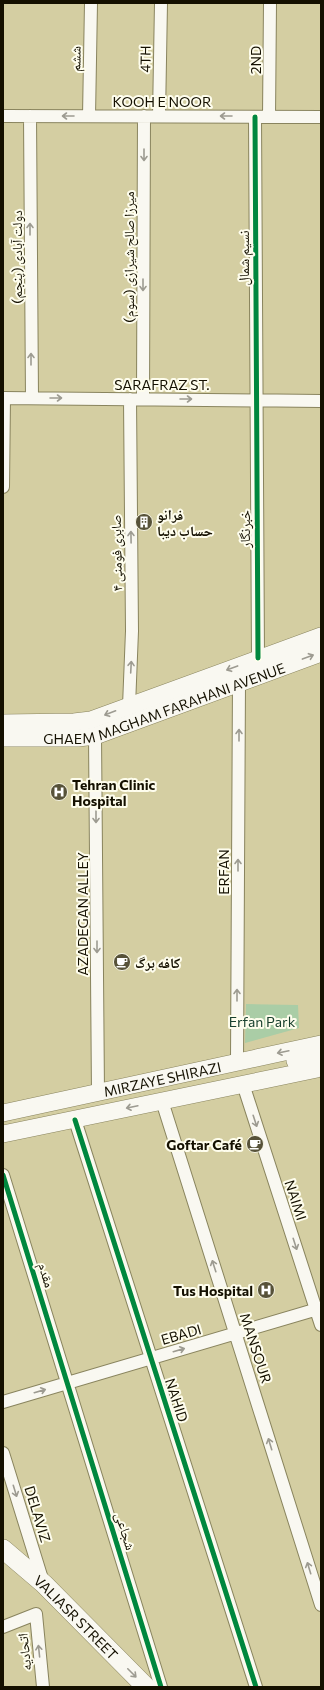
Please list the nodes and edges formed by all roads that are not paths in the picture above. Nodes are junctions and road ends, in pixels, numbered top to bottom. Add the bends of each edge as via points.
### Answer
1 (92, 3) edge
2 (161, 3) edge
3 (270, 3) edge
4 (3, 116) edge
5 (30, 116) junction
6 (89, 116) junction
7 (144, 116) junction
8 (159, 116) junction
9 (255, 117) junction
10 (270, 117) junction
11 (321, 117) edge
12 (4, 398) edge
13 (32, 398) junction
14 (130, 399) junction
15 (143, 399) junction
16 (256, 400) junction
17 (321, 401) edge
18 (3, 487) edge
19 (321, 636) edge
20 (321, 653) edge
21 (258, 658) junction
22 (239, 682) junction
23 (129, 706) junction
24 (3, 723) edge
25 (95, 736) junction
26 (3, 738) edge
27 (321, 1044) edge
28 (321, 1056) edge
29 (237, 1062) junction
30 (321, 1068) edge
31 (243, 1084) junction
32 (98, 1093) junction
33 (162, 1101) junction
34 (3, 1113) edge
35 (75, 1120) junction
36 (3, 1124) edge
37 (3, 1134) edge
38 (3, 1175) edge
39 (318, 1309) edge
40 (321, 1326) edge
41 (236, 1333) junction
42 (151, 1358) junction
43 (67, 1383) junction
44 (3, 1402) edge
45 (3, 1454) edge
46 (3, 1549) edge
47 (44, 1584) junction
48 (321, 1605) edge
49 (3, 1627) edge
50 (43, 1687) edge
51 (146, 1687) edge
52 (161, 1687) edge
53 (256, 1687) edge

1 - 6 street, ششم
2 - 8 street, 4TH
3 - 10 street, 2ND
4 - 5 street, KOOH E NOOR
6 -> 5 street, KOOH E NOOR
13 -> 5 street, دولت آبادی (پنجم)
6 - 7 street, KOOH E NOOR
7 - 8 street, KOOH E NOOR
7 -> 15 street, میرزا صالح شیرازی (سوم)
9 -> 8 street, KOOH E NOOR
9 - 10 street, KOOH E NOOR
9 - 16 street, نسیم شمال
10 - 11 street, KOOH E NOOR
12 - 13 street, SARAFRAZ ST.
12 - 18 street
13 -> 14 street, SARAFRAZ ST.
14 - 15 street, SARAFRAZ ST.
23 -> 14 street, صابری فومنی ۴ via 132,631
15 -> 16 street, SARAFRAZ ST.
16 - 17 street, SARAFRAZ ST.
16 - 21 street, خبرنگار
19 - 21 main road, GHAEM MAGHAM FARAHANI AVENUE
22 -> 20 main road, GHAEM MAGHAM FARAHANI AVENUE
21 -> 23 main road, GHAEM MAGHAM FARAHANI AVENUE
22 - 25 main road, GHAEM MAGHAM FARAHANI AVENUE
29 -> 22 street, ERFAN
23 -> 24 main road, GHAEM MAGHAM FARAHANI AVENUE via 91,720
25 - 26 main road, GHAEM MAGHAM FARAHANI AVENUE
25 -> 32 street, AZADEGAN ALLEY
27 -> 29 main road, MIRZAYE SHIRAZI
28 - 36 main road, MIRZAYE SHIRAZI
29 - 32 main road, MIRZAYE SHIRAZI
30 - 31 main road, MIRZAYE SHIRAZI
31 - 33 main road, MIRZAYE SHIRAZI
31 -> 39 street, NAIMI
32 - 34 main road, MIRZAYE SHIRAZI
33 -> 35 main road, MIRZAYE SHIRAZI
41 -> 33 street, MANSOUR
35 - 37 main road, MIRZAYE SHIRAZI
35 - 42 street, NAHID
38 - 43 street, مقدم
39 - 40 street, NAIMI
39 - 41 street, EBADI
42 -> 41 street, EBADI
48 -> 41 street, MANSOUR
42 - 43 street, EBADI
42 - 53 street, NAHID
44 -> 43 street, EBADI
43 - 52 street, شجاعی
45 -> 47 street, DELAVIZ
46 - 47 main road, VALIASR STREET
47 -> 51 main road, VALIASR STREET
50 -> 49 street, اتحادیه via 36,1614

